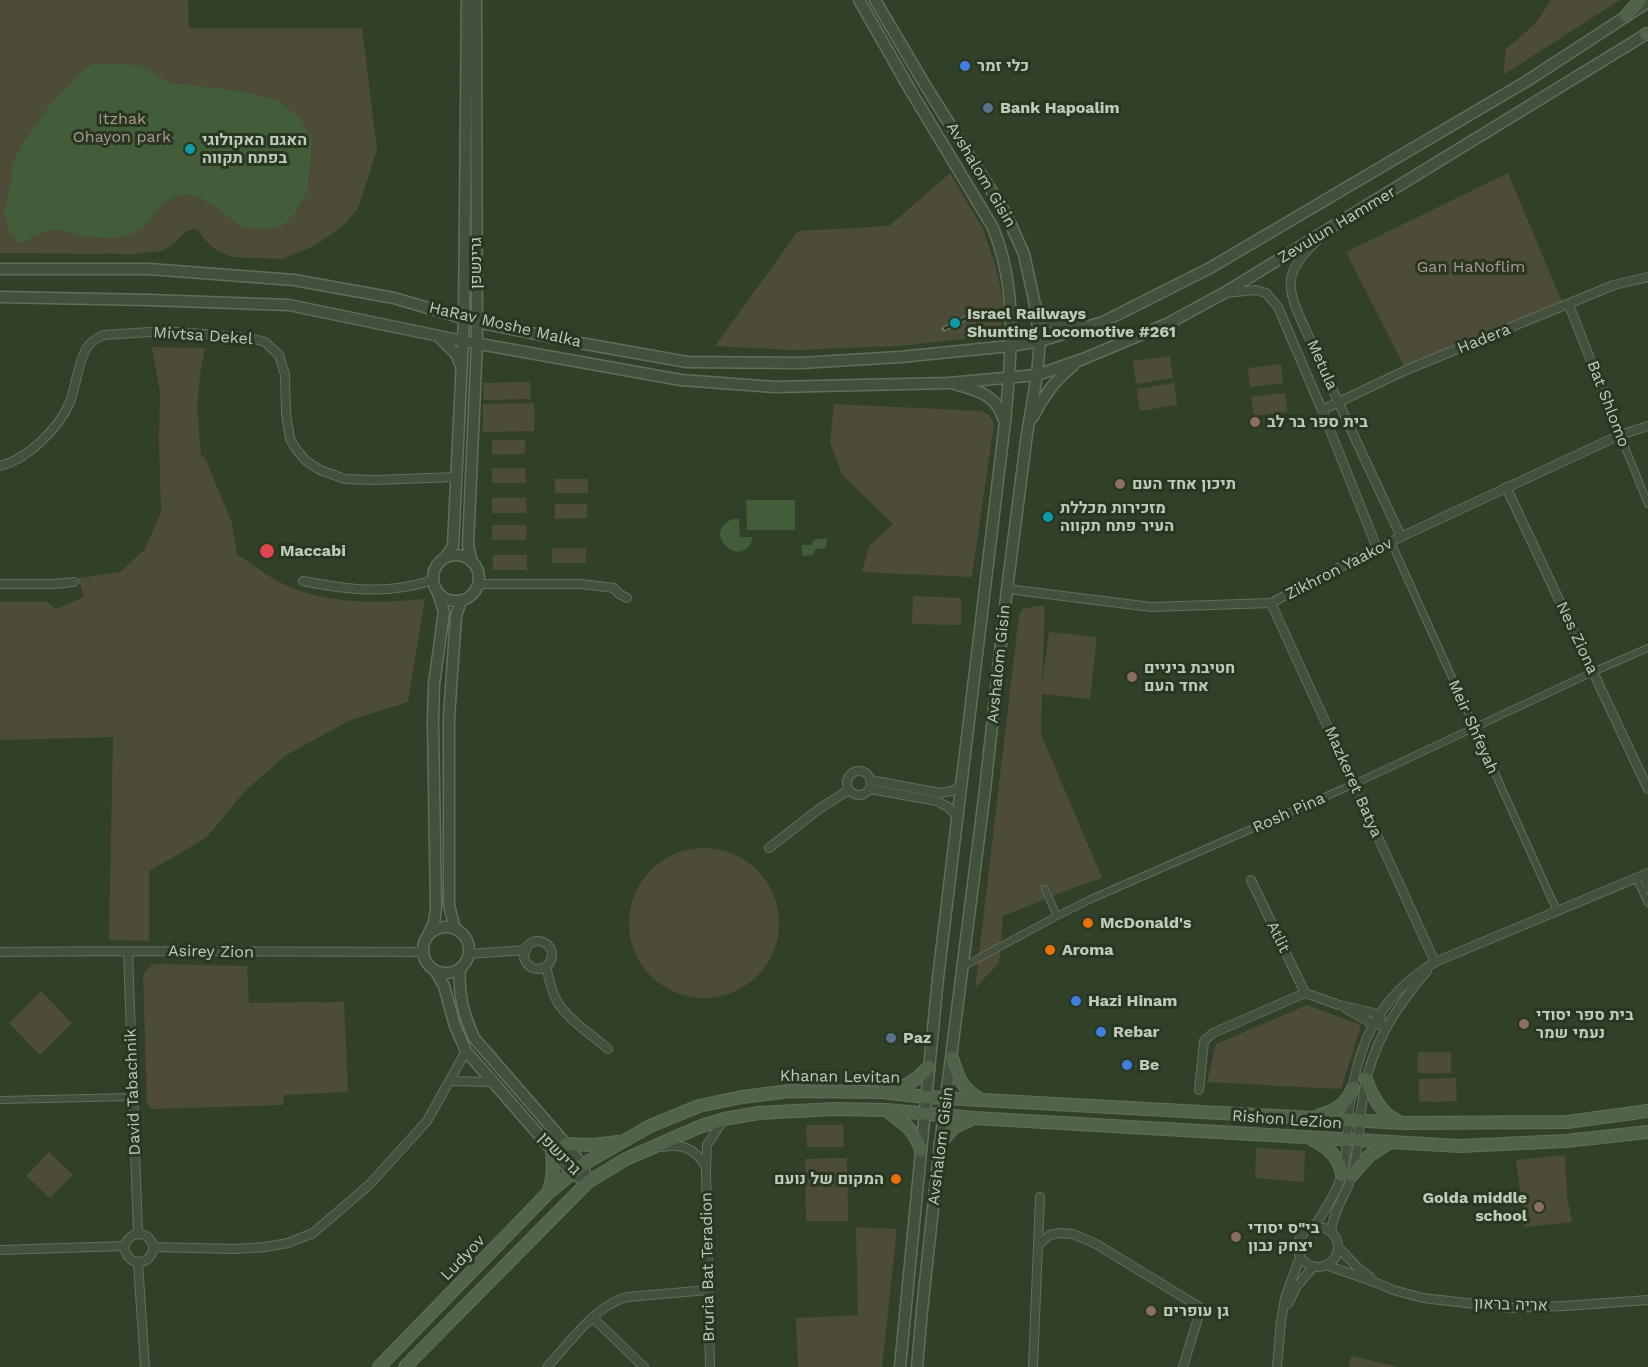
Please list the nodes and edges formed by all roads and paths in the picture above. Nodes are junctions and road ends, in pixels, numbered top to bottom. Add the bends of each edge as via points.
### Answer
1 (467, 0) edge
2 (477, 0) edge
3 (859, 0) edge
4 (875, 0) edge
5 (1640, 0) edge
6 (1648, 2) edge
7 (1626, 16) junction
8 (1647, 34) edge
9 (1327, 232) junction
10 (0, 269) edge
11 (1648, 277) edge
12 (1224, 293) junction
13 (0, 297) edge
14 (476, 297) junction
15 (1034, 300) junction
16 (464, 301) junction
17 (1569, 305) junction
18 (442, 312) junction
19 (464, 318) junction
20 (477, 321) junction
21 (1102, 322) junction
22 (500, 326) junction
23 (437, 336) junction
24 (463, 341) junction
25 (1040, 341) junction
26 (477, 343) junction
27 (1010, 346) junction
28 (501, 348) junction
29 (1083, 359) junction
30 (461, 368) junction
31 (476, 368) junction
32 (1037, 375) junction
33 (1009, 378) junction
34 (949, 382) junction
35 (1338, 402) junction
36 (1322, 410) junction
37 (1005, 422) junction
38 (1648, 426) edge
39 (1027, 434) junction
40 (1620, 435) junction
41 (0, 466) edge
42 (456, 477) junction
43 (1506, 487) junction
44 (1648, 504) edge
45 (1401, 537) junction
46 (1391, 542) junction
47 (1377, 548) junction
48 (445, 558) junction
49 (472, 562) junction
50 (303, 580) dead end
51 (433, 580) junction
52 (74, 582) dead end
53 (0, 584) edge
54 (478, 584) junction
55 (1007, 590) junction
56 (438, 593) junction
57 (627, 598) dead end
58 (461, 601) junction
59 (1271, 603) junction
60 (1648, 648) edge
61 (1593, 672) junction
62 (1474, 728) junction
63 (962, 784) junction
64 (1354, 784) junction
65 (870, 785) junction
66 (1648, 789) edge
67 (849, 790) junction
68 (958, 818) junction
69 (769, 848) dead end
70 (1642, 875) edge
71 (1251, 880) dead end
72 (1045, 889) dead end
73 (1648, 889) edge
74 (1648, 903) edge
75 (1557, 911) junction
76 (1057, 916) junction
77 (455, 929) junction
78 (428, 935) junction
79 (526, 950) junction
80 (128, 951) junction
81 (0, 952) edge
82 (423, 952) junction
83 (469, 954) junction
84 (1435, 962) junction
85 (546, 966) junction
86 (964, 966) junction
87 (460, 970) junction
88 (436, 972) junction
89 (1305, 993) junction
90 (1339, 1005) junction
91 (1378, 1015) junction
92 (1373, 1024) junction
93 (1386, 1026) junction
94 (608, 1049) dead end
95 (466, 1051) junction
96 (952, 1058) junction
97 (929, 1067) junction
98 (1366, 1079) junction
99 (450, 1081) junction
100 (493, 1082) junction
101 (1353, 1088) junction
102 (1199, 1090) dead end
103 (881, 1092) junction
104 (133, 1097) junction
105 (926, 1097) junction
106 (946, 1098) junction
107 (0, 1100) edge
108 (982, 1100) junction
109 (886, 1110) junction
110 (1648, 1111) edge
111 (924, 1113) junction
112 (944, 1115) junction
113 (974, 1118) junction
114 (1312, 1118) junction
115 (724, 1119) junction
116 (1354, 1120) junction
117 (1405, 1123) junction
118 (1648, 1132) edge
119 (1310, 1138) junction
120 (625, 1141) junction
121 (1352, 1141) junction
122 (566, 1143) junction
123 (1389, 1143) junction
124 (940, 1144) junction
125 (648, 1149) junction
126 (552, 1150) junction
127 (921, 1150) junction
128 (706, 1167) junction
129 (577, 1169) junction
130 (1347, 1175) junction
131 (588, 1182) junction
132 (548, 1192) junction
133 (1040, 1197) dead end
134 (1314, 1227) junction
135 (1331, 1232) junction
136 (138, 1234) junction
137 (1038, 1245) junction
138 (125, 1246) junction
139 (154, 1247) junction
140 (1338, 1247) junction
141 (0, 1250) edge
142 (1300, 1257) junction
143 (138, 1263) junction
144 (1326, 1265) junction
145 (1314, 1266) junction
146 (1377, 1283) junction
147 (708, 1290) junction
148 (1648, 1300) edge
149 (593, 1318) junction
150 (1281, 1321) junction
151 (639, 1365) edge
152 (145, 1367) edge
153 (379, 1367) edge
154 (405, 1367) edge
155 (547, 1367) edge
156 (710, 1367) edge
157 (900, 1367) edge
158 (917, 1367) edge
159 (1033, 1367) edge
160 (1183, 1367) edge
161 (1277, 1367) edge

1 - 16 street, גרינשפן
2 - 14 street, גרינשפן
3 - 27 street, Avshalom Gisin via 996,235 1009,294
4 - 15 street, Avshalom Gisin via 1006,214 1024,254
5 - 7 main road
6 - 7 street, Zevulun Hammer
7 - 21 street, Zevulun Hammer via 1527,81 1221,262
8 - 9 street, Zevulun Hammer
9 - 12 street, Zevulun Hammer
9 - 35 street, Metula via 1295,268 1291,289
10 - 18 street, HaRav Moshe Malka via 148,269 294,280 394,298
11 - 17 street, Hadera via 1614,285
12 - 29 street, Zevulun Hammer via 1169,323
12 - 36 street, Metula via 1256,290 1272,299
13 - 23 street, HaRav Moshe Malka via 289,305
14 - 20 street, גרינשפן
14 - 22 street via 483,315
15 - 21 street via 1039,313 1054,324
15 - 25 street, Avshalom Gisin
16 - 18 street via 459,307
16 - 19 street, גרינשפן
17 - 35 street, Hadera via 1406,370
17 - 40 street, Bat Shlomo
18 - 19 street, HaRav Moshe Malka
19 - 20 street, HaRav Moshe Malka
19 - 24 street, גרינשפן
20 - 22 street, HaRav Moshe Malka
20 - 26 street, גרינשפן
21 - 25 street, Zevulun Hammer
22 - 27 street, HaRav Moshe Malka via 687,362 801,363
23 - 24 street, HaRav Moshe Malka
23 - 30 street via 456,354
24 - 26 street, HaRav Moshe Malka
24 - 30 street
25 - 27 street, Zevulun Hammer
25 - 32 street, Avshalom Gisin
26 - 28 street, HaRav Moshe Malka
26 - 31 street, גרינשפן
27 - 33 street, Avshalom Gisin
28 - 31 street via 489,353
28 - 34 street, HaRav Moshe Malka via 681,380 763,386
29 - 32 street, Zevulun Hammer
29 - 39 street via 1054,383
30 - 42 street
31 - 49 street, גרינשפן via 468,545
32 - 33 street, Zevulun Hammer
32 - 39 street, Avshalom Gisin
33 - 34 street, HaRav Moshe Malka
33 - 37 street, Avshalom Gisin
34 - 37 street via 986,394 1000,409
35 - 36 street, Hadera
35 - 45 street, Metula
36 - 47 street, Metula
37 - 63 street, Avshalom Gisin
38 - 40 street, Zikhron Yaakov
39 - 55 street, Avshalom Gisin
40 - 43 street, Zikhron Yaakov
40 - 44 street, Bat Shlomo
41 - 42 street, Mivtsa Dekel via 21,457 61,420 87,347 95,339 166,331 265,342 279,355 285,375 290,439 306,460 320,470 345,478 375,480
42 - 48 street via 453,546
43 - 45 street, Zikhron Yaakov
43 - 61 street, Nes Ziona
45 - 46 street, Zikhron Yaakov
46 - 47 street, Zikhron Yaakov
46 - 62 street, Meir Shfeyah
47 - 59 street, Zikhron Yaakov
48 - 49 street via 464,556
48 - 51 street via 438,564
49 - 54 street via 477,568
50 - 51 street via 363,590 414,586
51 - 56 street
52 - 53 street
54 - 57 street via 581,584 614,588
54 - 58 street via 475,592
55 - 59 street, Zikhron Yaakov via 1151,607
55 - 86 street, Avshalom Gisin
56 - 58 street
56 - 78 street via 444,612 434,684 436,908
58 - 77 street via 456,616 449,717 449,905
59 - 64 street, Mazkeret Batya
60 - 61 street, Rosh Pina
61 - 62 street, Rosh Pina
61 - 66 street, Nes Ziona
62 - 64 street, Rosh Pina
62 - 75 street, Meir Shfeyah
63 - 65 street via 939,793
63 - 68 street, Avshalom Gisin
64 - 76 street, Rosh Pina
64 - 84 street, Mazkeret Batya
65 - 67 street via 860,795
65 - 67 street via 866,774 854,772 848,778
65 - 68 street via 937,801
67 - 69 street
68 - 97 street, Avshalom Gisin
70 - 73 street
70 - 74 street
70 - 75 street
71 - 89 street, Atlit
72 - 76 street
75 - 84 street
76 - 86 street, Rosh Pina
77 - 78 street via 442,927
77 - 83 street via 466,938
78 - 82 street
79 - 83 street
79 - 85 street via 528,964 536,969
79 - 85 street via 534,942 548,945 552,958
80 - 81 street, Asirey Zion
80 - 82 street, Asirey Zion
80 - 104 street, David Tabachnik
82 - 88 street via 429,967
83 - 87 street
84 - 91 street via 1404,985
84 - 93 street
85 - 94 street via 558,1003
86 - 96 street, Avshalom Gisin
87 - 88 street
87 - 122 street, גרינשפן via 460,996 474,1038
88 - 95 street, גרינשפן
89 - 90 street
89 - 102 street via 1213,1033 1204,1041
90 - 91 street
90 - 92 street
91 - 92 street
91 - 93 street
92 - 93 street
92 - 101 street
93 - 98 street
95 - 99 street
95 - 100 street, גרינשפן
96 - 106 street, Avshalom Gisin
96 - 108 main road via 960,1083
97 - 103 main road via 913,1082
97 - 105 street, Avshalom Gisin
98 - 116 street
98 - 117 main road via 1385,1113
99 - 100 street
99 - 139 street via 427,1121 408,1143 369,1185 313,1233 265,1247
100 - 126 street, גרינשפן
101 - 114 main road via 1339,1107
101 - 116 street
103 - 105 main road, Khanan Levitan
103 - 120 main road, Khanan Levitan via 790,1091 742,1097 680,1114
104 - 107 street
104 - 136 street, David Tabachnik
105 - 106 main road, Khanan Levitan
105 - 111 street, Avshalom Gisin
106 - 108 main road, Rishon LeZion
106 - 112 street, Avshalom Gisin
108 - 114 main road, Rishon LeZion
109 - 111 main road, Khanan Levitan
109 - 115 main road, Khanan Levitan via 791,1110
109 - 127 main road via 910,1128
110 - 117 main road, Rishon LeZion via 1566,1122
111 - 112 main road, Rishon LeZion
111 - 127 street, Avshalom Gisin
112 - 113 main road, Rishon LeZion
112 - 124 street, Avshalom Gisin
113 - 119 main road, Rishon LeZion
113 - 124 main road via 953,1128
114 - 116 main road, Rishon LeZion
115 - 125 main road, Khanan Levitan
115 - 128 street, Bruria Bat Teradion via 707,1145
116 - 117 main road, Rishon LeZion
116 - 121 street
118 - 123 main road, Rishon LeZion via 1460,1146
119 - 121 main road, Rishon LeZion
119 - 130 main road via 1334,1154
120 - 122 main road
120 - 129 main road, Khanan Levitan
121 - 123 main road, Rishon LeZion
121 - 130 street
122 - 129 street, גרינשפן
123 - 130 main road
124 - 158 street, Avshalom Gisin
125 - 128 street via 676,1145 688,1148
125 - 131 main road, Khanan Levitan
126 - 129 street, גרינשפן
126 - 132 main road via 552,1184
127 - 157 street, Avshalom Gisin
128 - 147 street, Bruria Bat Teradion
129 - 131 street, גרינשפן
129 - 132 main road, Ludyov
130 - 134 street
130 - 135 street via 1346,1193
131 - 154 main road
132 - 153 main road, Ludyov
133 - 137 street
134 - 135 street
134 - 142 street via 1300,1239
135 - 140 street
136 - 138 street via 130,1237
136 - 139 street via 149,1237
137 - 159 street
137 - 160 street via 1050,1235 1073,1234 1202,1308
138 - 141 street
138 - 143 street via 130,1259
139 - 143 street via 152,1256
140 - 144 street via 1335,1258
140 - 146 street, אריה בראון
142 - 145 street
142 - 150 street
143 - 152 street
144 - 145 street
144 - 146 street, אריה בראון
145 - 150 street via 1297,1287
146 - 148 street, אריה בראון via 1423,1298 1510,1308
147 - 149 street via 617,1299
147 - 156 street, Bruria Bat Teradion
149 - 151 street
149 - 155 street
150 - 161 street

